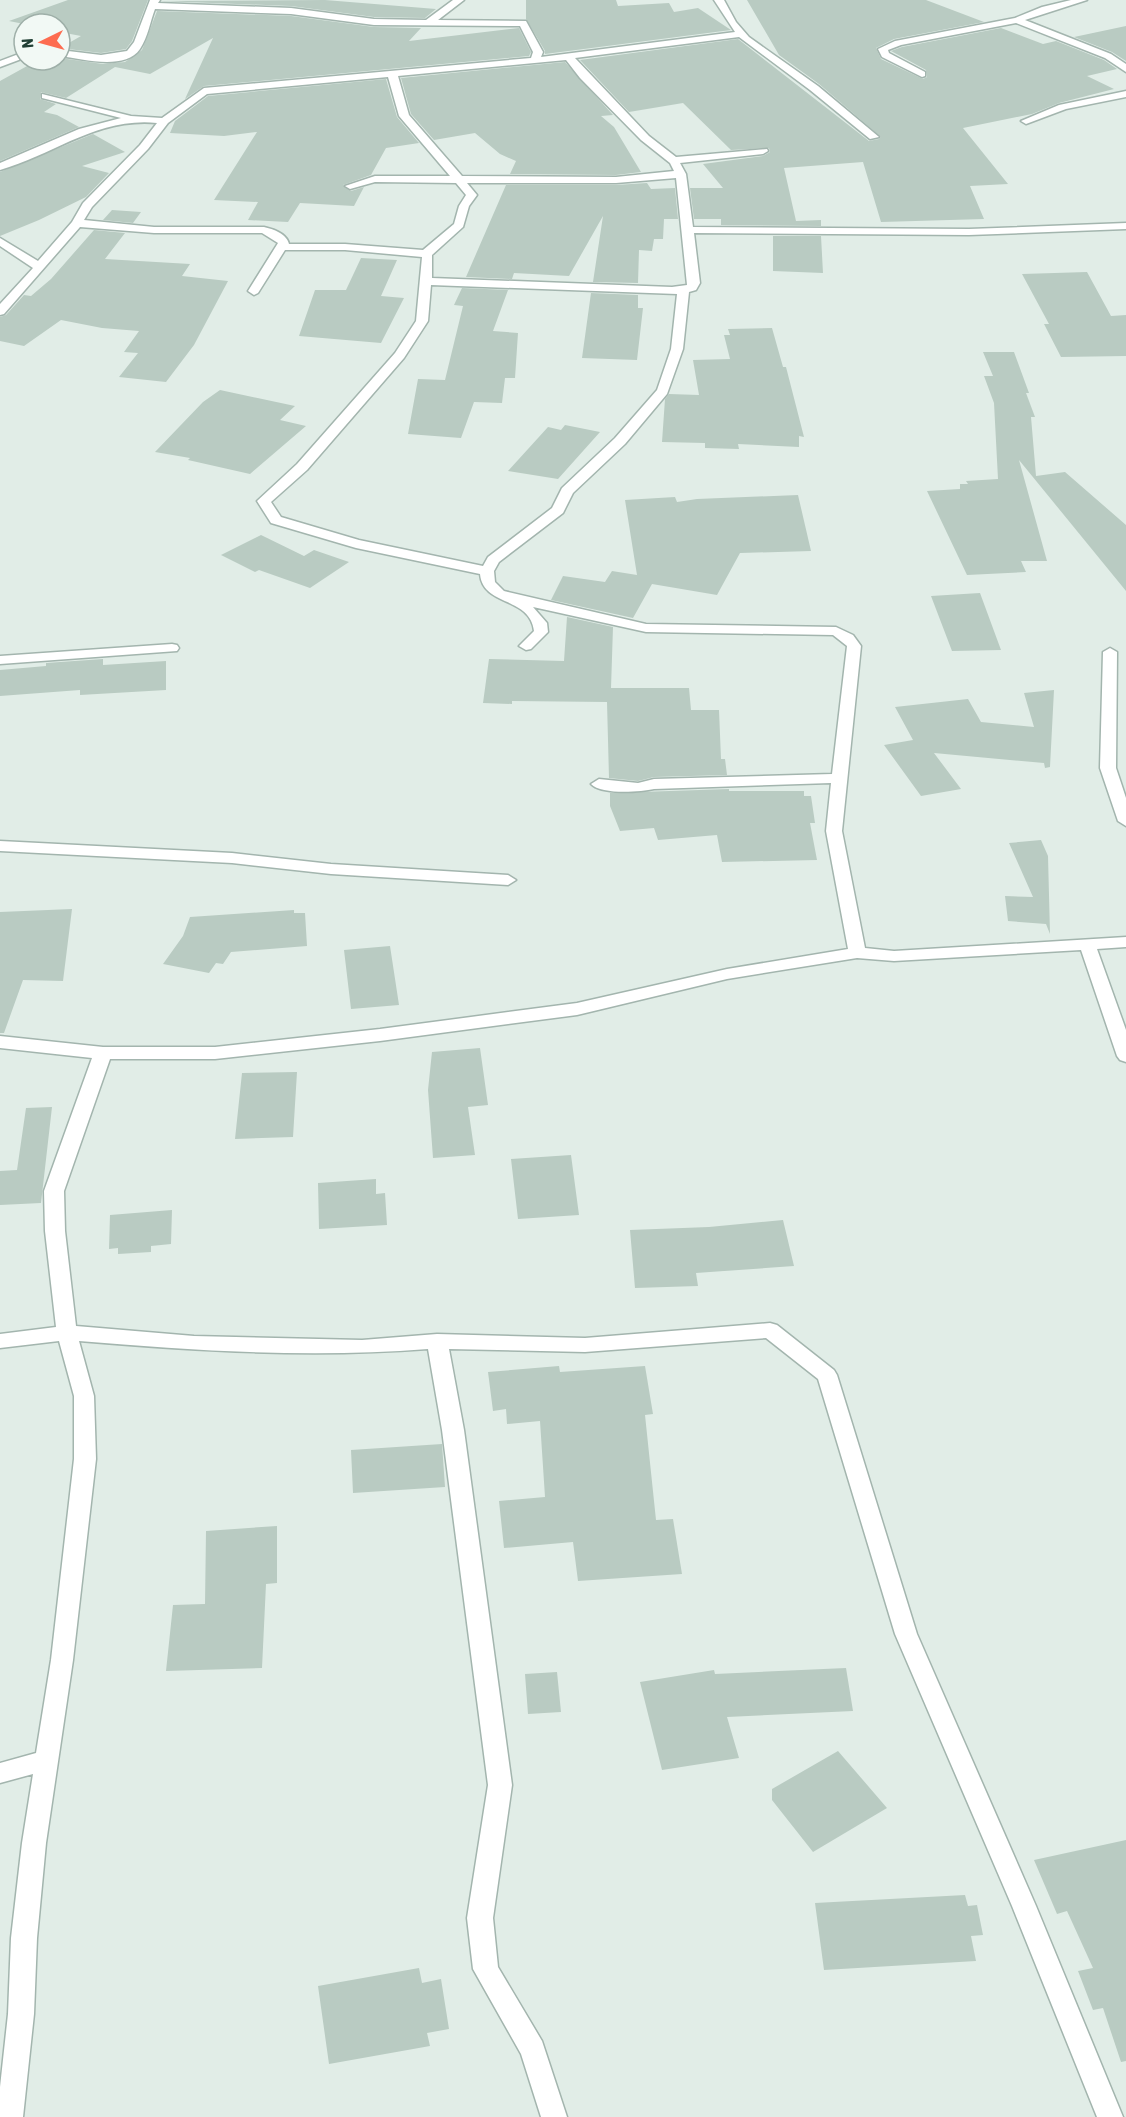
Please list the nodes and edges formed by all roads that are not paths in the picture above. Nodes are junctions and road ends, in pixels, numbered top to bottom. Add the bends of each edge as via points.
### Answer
1 (459, 0) edge
2 (719, 0) edge
3 (1082, 0) edge
4 (153, 3) edge
5 (1017, 20) junction
6 (426, 24) junction
7 (741, 34) junction
8 (72, 54) edge
9 (569, 57) junction
10 (535, 58) junction
11 (1126, 69) edge
12 (392, 72) junction
13 (922, 74) dead end
14 (1126, 94) edge
15 (46, 96) dead end
16 (135, 118) junction
17 (165, 121) junction
18 (1026, 121) dead end
19 (874, 137) dead end
20 (763, 151) dead end
21 (674, 160) junction
22 (0, 167) edge
23 (681, 174) junction
24 (458, 177) junction
25 (350, 186) dead end
26 (77, 223) junction
27 (1126, 226) edge
28 (688, 230) junction
29 (0, 241) edge
30 (281, 247) junction
31 (426, 254) junction
32 (39, 267) junction
33 (427, 281) junction
34 (254, 291) dead end
35 (683, 291) junction
36 (0, 311) edge
37 (487, 571) junction
38 (518, 599) junction
39 (526, 646) dead end
40 (172, 648) dead end
41 (1110, 652) dead end
42 (0, 660) edge
43 (841, 778) junction
44 (599, 784) dead end
45 (1126, 821) edge
46 (0, 846) edge
47 (508, 880) dead end
48 (1126, 942) edge
49 (1088, 944) junction
50 (857, 953) junction
51 (0, 1042) edge
52 (103, 1053) junction
53 (1126, 1056) edge
54 (67, 1333) junction
55 (0, 1341) edge
56 (437, 1341) junction
57 (47, 1760) junction
58 (0, 1773) edge
59 (10, 2117) edge
60 (554, 2117) edge
61 (1110, 2117) edge

1 - 6 street
2 - 7 street
3 - 5 street
4 - 6 street
4 - 8 street via 135,50 101,58
5 - 11 street via 1108,56
5 - 13 street via 883,49 885,55
6 - 10 street via 523,23 538,52
7 - 9 street
7 - 19 street
9 - 10 street
9 - 21 street via 581,75 646,140
10 - 12 street
12 - 17 street via 204,91
12 - 24 street via 404,116
14 - 18 street via 1063,107
15 - 16 street
16 - 17 street
16 - 22 street via 83,131
17 - 26 street via 87,205
20 - 21 street
21 - 23 street
23 - 24 street via 616,180
23 - 28 street
24 - 25 street via 375,179
24 - 31 street via 472,195 459,225
26 - 30 street via 170,230 264,230 284,242
26 - 32 street
27 - 28 street via 969,232
28 - 35 street via 694,283
29 - 32 street
30 - 31 street via 345,247
30 - 34 street
31 - 33 street
32 - 36 street
33 - 35 street
33 - 37 street via 422,321 400,355 302,467 264,501 276,520 356,544
35 - 37 street via 677,349 663,391 620,441 567,491 558,510 493,560
37 - 38 street via 488,583 500,594
38 - 39 street via 540,623 541,632
38 - 43 street via 646,628 836,631 854,646
40 - 42 street
41 - 45 street via 1108,768
43 - 44 street via 654,784 638,788
43 - 50 street via 834,831
46 - 47 street via 232,858 331,869
48 - 49 street
49 - 50 street via 894,956
49 - 53 street
50 - 52 street via 726,974 577,1009 215,1053
51 - 52 street
52 - 54 street via 54,1191
54 - 55 street
54 - 56 street via 194,1343 362,1347
54 - 57 street via 84,1396 85,1459
56 - 60 street via 456,1453 500,1785 480,1918 486,1969 533,2050
56 - 61 street via 585,1344 770,1330 827,1375 906,1634
57 - 58 street
57 - 59 street via 25,1926

